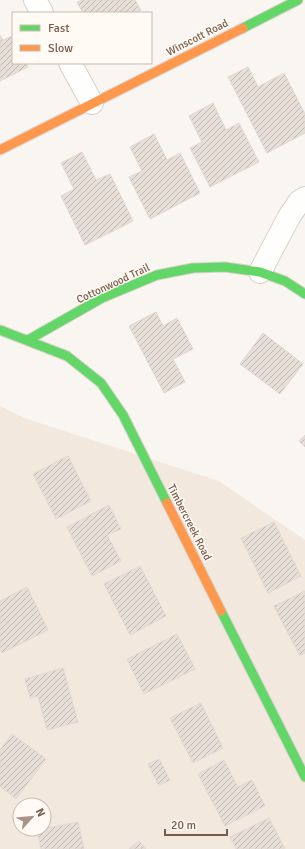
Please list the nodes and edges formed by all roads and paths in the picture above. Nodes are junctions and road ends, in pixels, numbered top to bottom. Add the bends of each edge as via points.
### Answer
1 (35, 0) edge
2 (298, 0) edge
3 (41, 12) edge
4 (71, 64) edge
5 (92, 104) junction
6 (0, 150) edge
7 (305, 198) edge
8 (260, 272) junction
9 (305, 294) edge
10 (0, 330) edge
11 (28, 340) junction
12 (305, 777) edge

1 - 3 street
2 - 5 street, Winscott Road
4 - 5 street
5 - 6 street, Winscott Road
7 - 8 street via 299,202 289,217
8 - 9 street, Cottonwood Trail via 285,281
8 - 11 street, Cottonwood Trail via 225,267 193,268 157,275 102,298
10 - 11 street, Timbercreek Road
11 - 12 street, Timbercreek Road via 67,356 101,384 123,415

